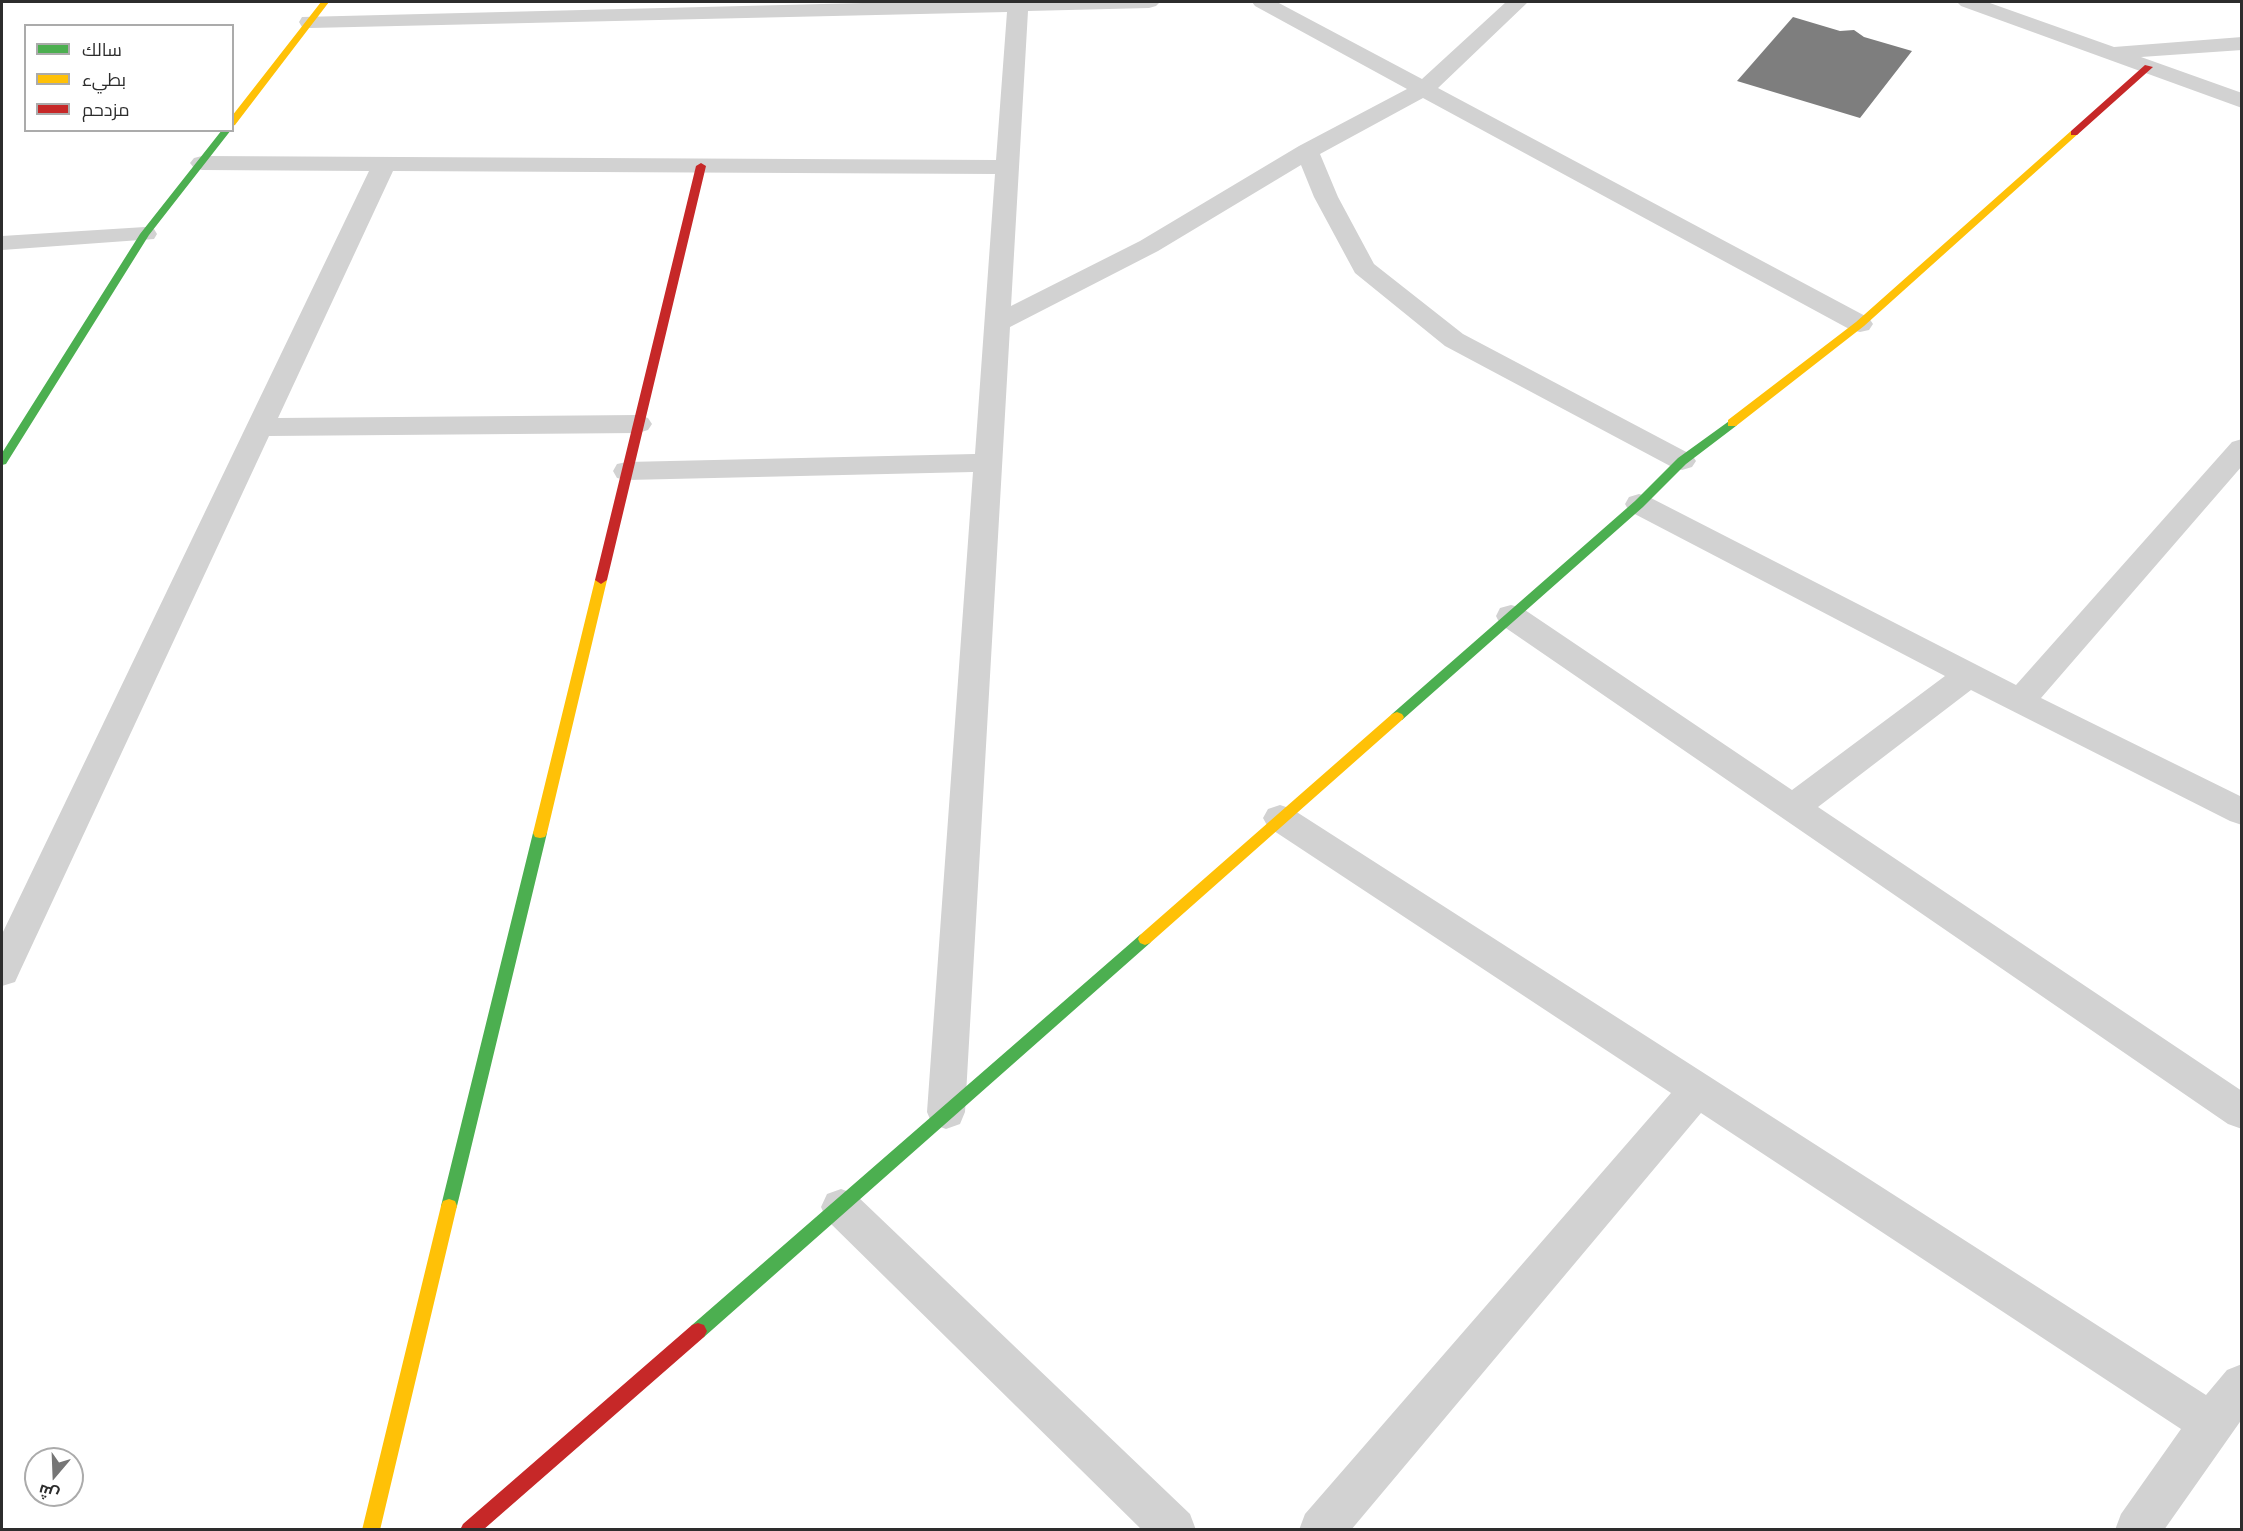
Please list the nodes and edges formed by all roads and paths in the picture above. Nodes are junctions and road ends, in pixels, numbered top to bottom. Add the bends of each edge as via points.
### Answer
1 (325, 2) edge
2 (1149, 2) edge
3 (1262, 2) edge
4 (1518, 2) edge
5 (1968, 2) edge
6 (731, 6) edge
7 (1018, 6) junction
8 (310, 22) junction
9 (2241, 43) edge
10 (2110, 53) junction
11 (2148, 67) junction
12 (1425, 88) junction
13 (2241, 101) edge
14 (234, 120) edge
15 (225, 132) edge
16 (1307, 151) junction
17 (202, 163) junction
18 (384, 164) junction
19 (701, 166) junction
20 (1007, 168) junction
21 (145, 234) junction
22 (2, 243) edge
23 (996, 324) junction
24 (1860, 324) junction
25 (638, 424) junction
26 (259, 427) junction
27 (2241, 447) edge
28 (2, 461) edge
29 (1682, 461) junction
30 (988, 463) junction
31 (627, 471) junction
32 (1639, 504) junction
33 (1511, 616) junction
34 (1969, 675) junction
35 (2020, 702) junction
36 (1793, 807) junction
37 (2241, 812) edge
38 (1280, 818) junction
39 (2, 971) edge
40 (1698, 1089) junction
41 (946, 1112) junction
42 (2241, 1112) edge
43 (841, 1207) junction
44 (2241, 1385) edge
45 (2211, 1423) junction
46 (371, 1530) edge
47 (469, 1530) edge
48 (1174, 1530) edge
49 (1321, 1530) edge
50 (2137, 1530) edge

1 - 8 street
2 - 7 street
3 - 12 street
4 - 12 street
5 - 10 street
6 - 7 street
6 - 8 street
7 - 20 street
8 - 14 street
9 - 10 street
10 - 11 street
11 - 13 street
11 - 24 street
12 - 16 street
12 - 24 street
15 - 17 street
16 - 23 street via 1149,246
16 - 29 street via 1326,197 1364,268 1454,340
17 - 18 street
17 - 21 street
18 - 19 street
18 - 26 street
19 - 20 street
19 - 25 street
20 - 23 street
21 - 22 street
21 - 28 street
23 - 30 street
24 - 29 street
25 - 26 street
25 - 31 street
26 - 39 street
27 - 35 street
29 - 32 street
30 - 31 street
30 - 41 street
31 - 46 street
32 - 33 street
32 - 34 street
33 - 36 street
33 - 38 street
34 - 35 street
34 - 36 street
35 - 37 street
36 - 42 street
38 - 40 street
38 - 41 street
40 - 45 street
40 - 49 street
41 - 43 street
43 - 47 street
43 - 48 street
44 - 45 street
45 - 50 street

